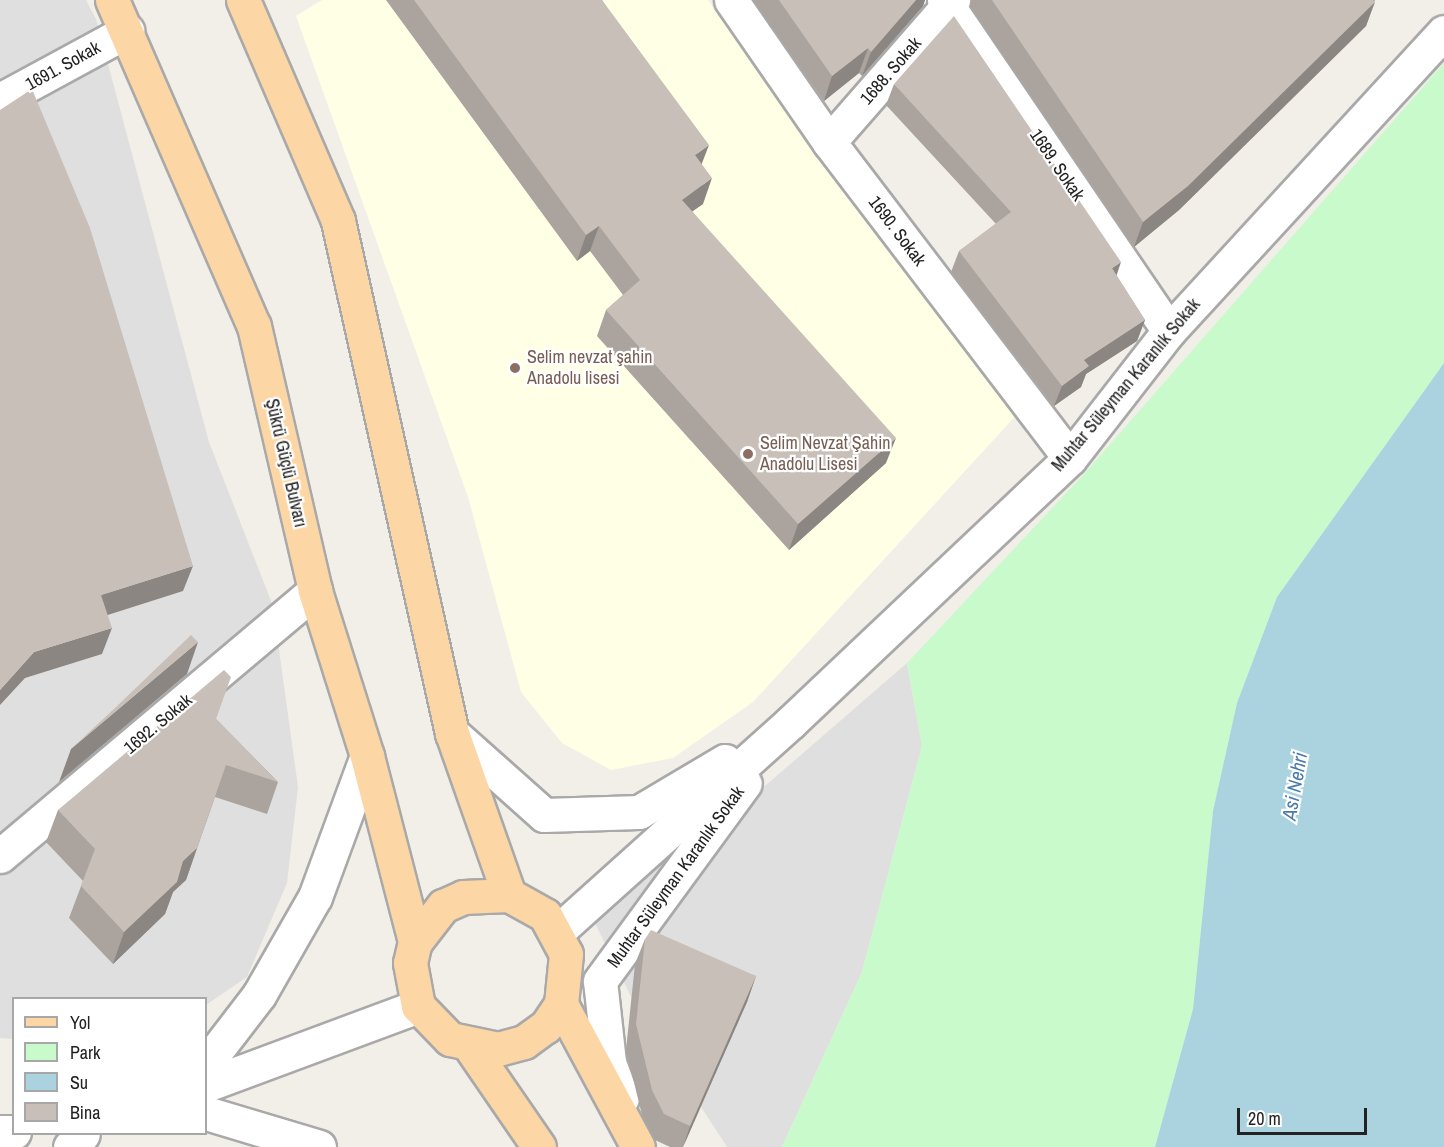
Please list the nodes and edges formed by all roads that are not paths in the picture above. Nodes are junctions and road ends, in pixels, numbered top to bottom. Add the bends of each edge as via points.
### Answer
1 (112, 0) edge
2 (243, 0) edge
3 (731, 0) edge
4 (948, 2) edge
5 (127, 31) junction
6 (1444, 32) edge
7 (0, 100) edge
8 (829, 142) junction
9 (1169, 331) junction
10 (1070, 458) junction
11 (315, 591) junction
12 (791, 722) junction
13 (452, 733) junction
14 (367, 756) junction
15 (0, 856) edge
16 (509, 895) junction
17 (557, 932) junction
18 (416, 942) junction
19 (561, 1004) junction
20 (418, 1006) junction
21 (471, 1048) junction
22 (207, 1063) edge
23 (207, 1085) edge
24 (207, 1113) edge
25 (82, 1135) edge
26 (70, 1147) edge
27 (319, 1147) edge
28 (539, 1147) edge
29 (639, 1147) edge

1 - 5 main road, Şükrü Güçlü Bulvarı
2 - 13 main road via 338,221
3 - 8 street, 1690. Sokak
4 - 8 street, 1688. Sokak
4 - 9 street, 1689. Sokak
5 - 7 street, 1691. Sokak
5 - 11 main road, Şükrü Güçlü Bulvarı via 254,326
6 - 9 street, Muhtar Süleyman Karanlık Sokak
8 - 10 street, 1690. Sokak
9 - 10 street, Muhtar Süleyman Karanlık Sokak
10 - 12 street, Muhtar Süleyman Karanlık Sokak
11 - 14 main road, Şükrü Güçlü Bulvarı
11 - 15 street, 1692. Sokak
12 - 13 street, Muhtar Süleyman Karanlık Sokak via 639,812 544,815
12 - 17 street, Muhtar Süleyman Karanlık Sokak
12 - 29 street, Muhtar Süleyman Karanlık Sokak via 600,981 609,1062
13 - 16 main road
14 - 18 main road, Şükrü Güçlü Bulvarı
14 - 22 street via 315,897 259,995
16 - 17 main road via 544,915
16 - 18 main road via 486,892 443,906
17 - 19 main road via 567,980
18 - 20 main road, Şükrü Güçlü Bulvarı via 411,985
19 - 21 main road via 546,1026 524,1042 498,1049
19 - 29 main road
20 - 21 main road via 450,1039
20 - 23 street
21 - 28 main road
24 - 27 street
25 - 26 street

